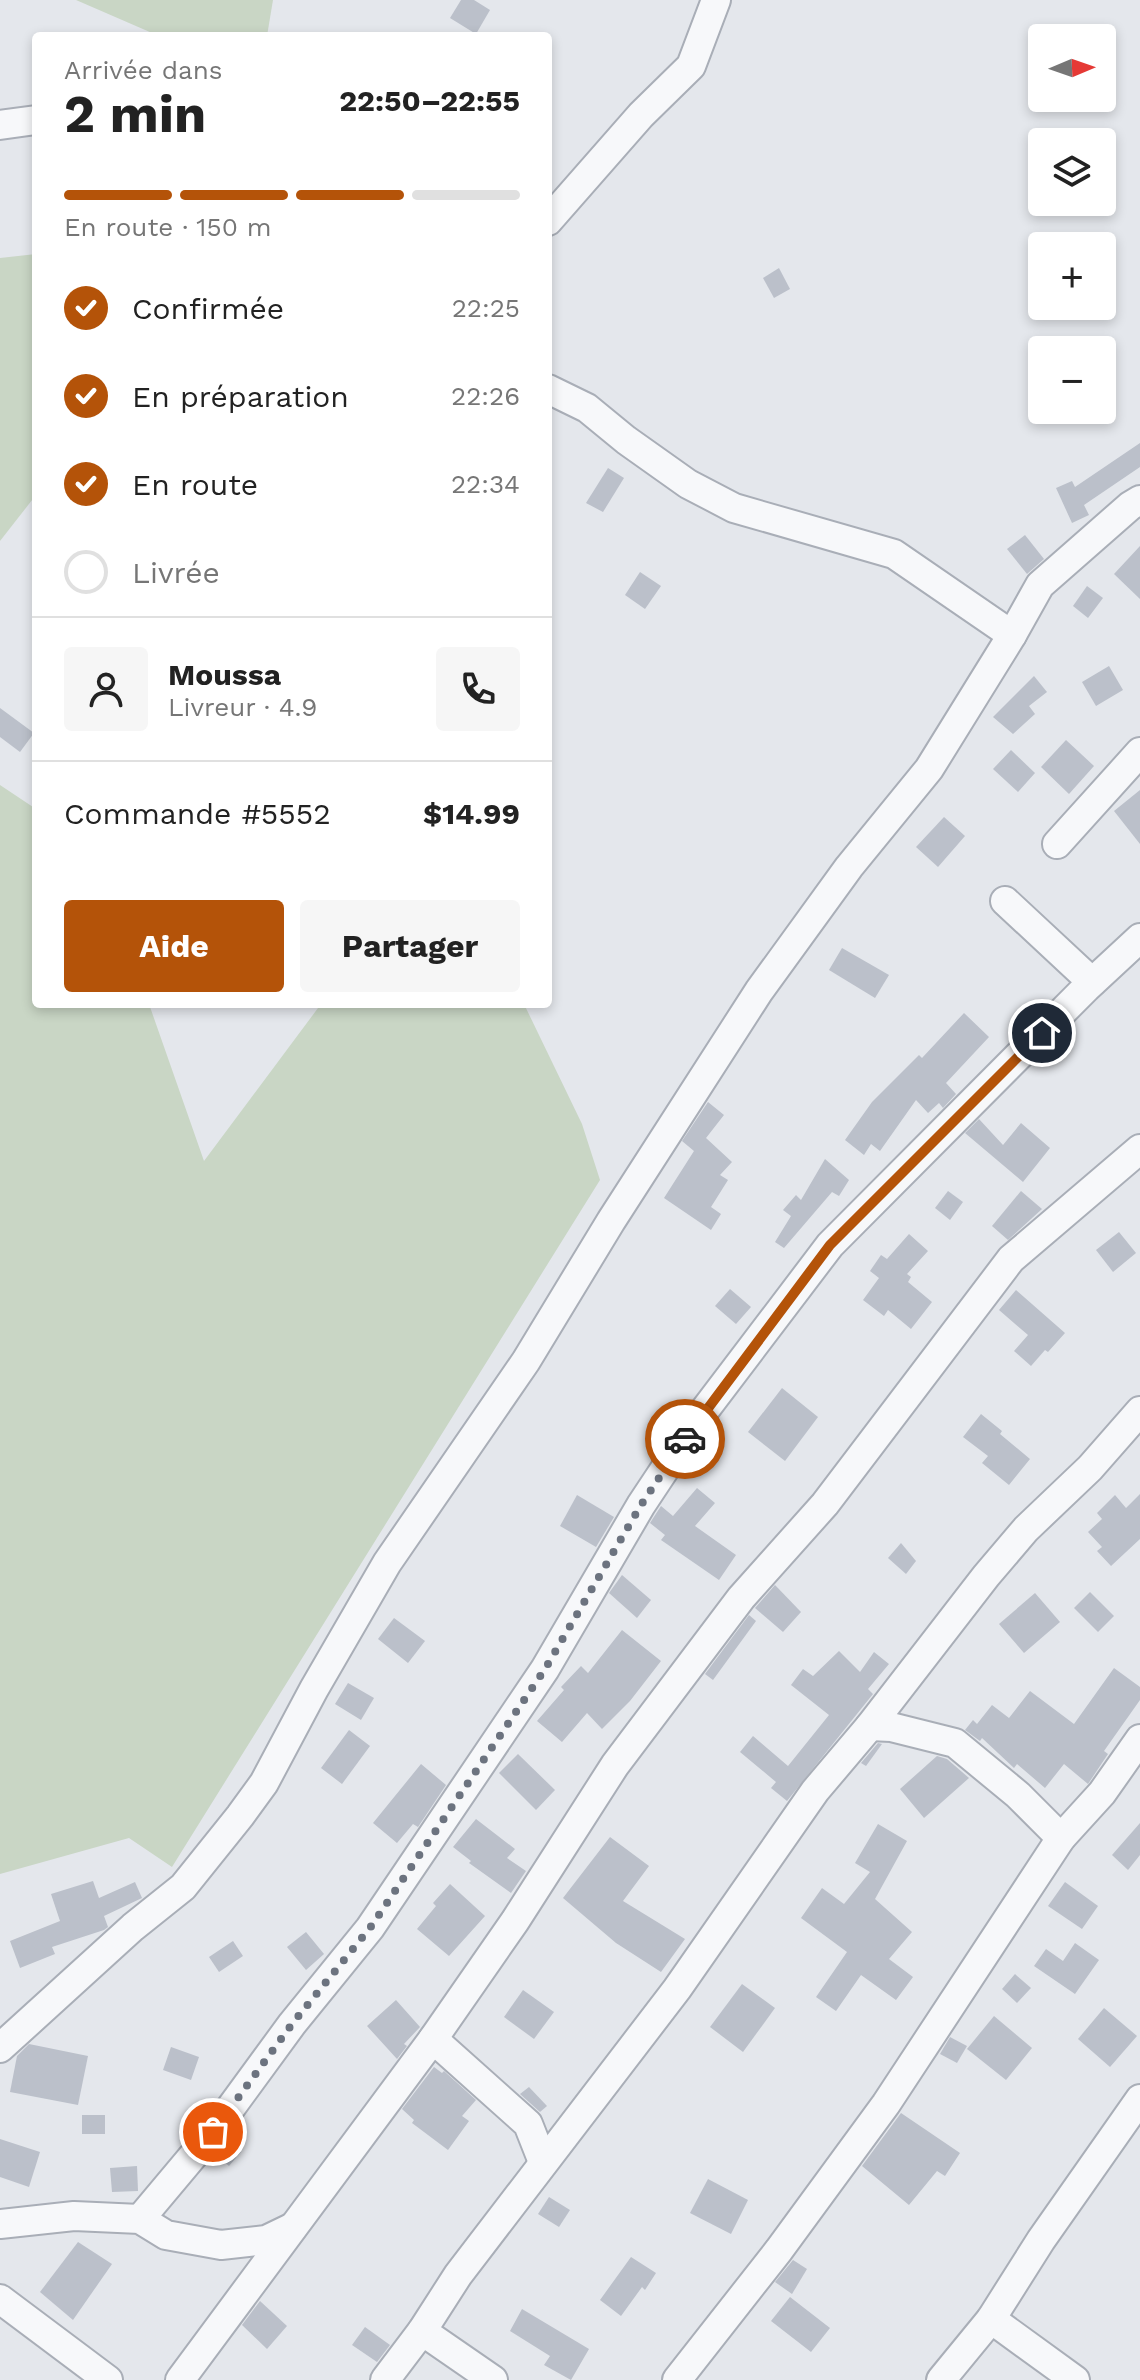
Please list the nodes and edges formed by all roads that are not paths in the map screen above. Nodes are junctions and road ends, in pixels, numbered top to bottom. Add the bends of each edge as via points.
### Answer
1 (716, 0) edge
2 (32, 121) edge
3 (0, 125) edge
4 (552, 216) edge
5 (552, 391) edge
6 (1140, 500) edge
7 (1012, 635) junction
8 (1140, 752) edge
9 (1057, 844) dead end
10 (1005, 901) dead end
11 (1140, 938) edge
12 (1092, 982) junction
13 (1140, 1149) edge
14 (1140, 1411) edge
15 (870, 1726) junction
16 (1140, 1739) edge
17 (1061, 1838) junction
18 (433, 2039) junction
19 (0, 2048) edge
20 (1140, 2099) edge
21 (543, 2162) junction
22 (140, 2219) junction
23 (0, 2224) edge
24 (294, 2226) junction
25 (0, 2299) edge
26 (991, 2319) junction
27 (422, 2331) junction
28 (108, 2380) edge
29 (180, 2380) edge
30 (385, 2380) edge
31 (493, 2380) edge
32 (677, 2380) edge
33 (941, 2380) edge
34 (1075, 2380) edge

1 - 4 street via 691,66
2 - 3 street
5 - 7 street via 587,408 688,484 734,508 894,554
6 - 7 street via 1040,585
7 - 19 street via 929,769 759,991 526,1361 387,1563 264,1783 183,1887
8 - 9 street
10 - 12 street
11 - 12 street
12 - 22 street via 830,1245 698,1419 545,1669 370,1928
13 - 18 street via 1011,1259 825,1504 741,1598 615,1765
14 - 15 street via 1026,1529
15 - 17 street via 955,1743
15 - 21 street via 815,1791 677,1989
16 - 17 street
17 - 32 street via 886,2104
18 - 21 street via 528,2124
18 - 24 street
20 - 26 street
21 - 27 street
22 - 23 street via 74,2216
22 - 24 street via 166,2235 221,2245 266,2240
24 - 29 street
25 - 28 street
26 - 33 street
26 - 34 street
27 - 30 street
27 - 31 street

